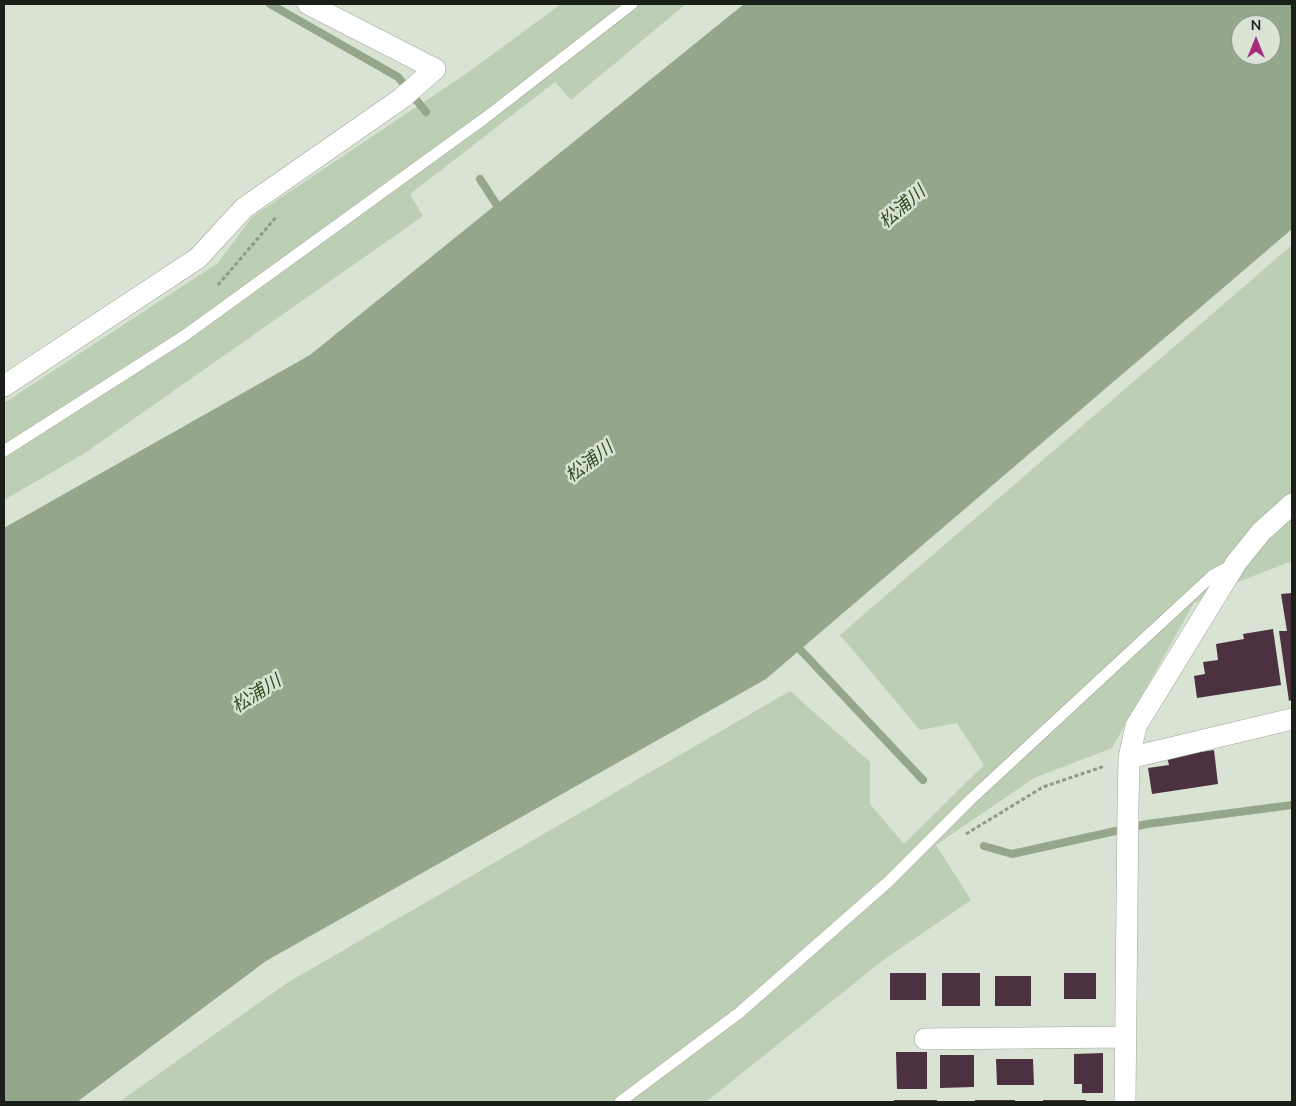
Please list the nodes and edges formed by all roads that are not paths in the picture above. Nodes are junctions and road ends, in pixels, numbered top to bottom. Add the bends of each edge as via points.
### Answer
1 (308, 4) edge
2 (632, 4) edge
3 (4, 386) edge
4 (4, 451) edge
5 (1292, 504) edge
6 (1236, 564) junction
7 (1292, 719) edge
8 (1129, 758) junction
9 (1125, 1038) junction
10 (925, 1039) dead end
11 (620, 1102) edge
12 (1125, 1102) edge

1 - 3 street via 434,69 402,98 244,208 198,258
2 - 4 lane via 485,118 184,336
5 - 6 street via 1261,532
6 - 8 street via 1136,726
6 - 11 lane via 1213,574 970,800 888,882 747,1006
7 - 8 street
8 - 9 street
9 - 10 street
9 - 12 street

